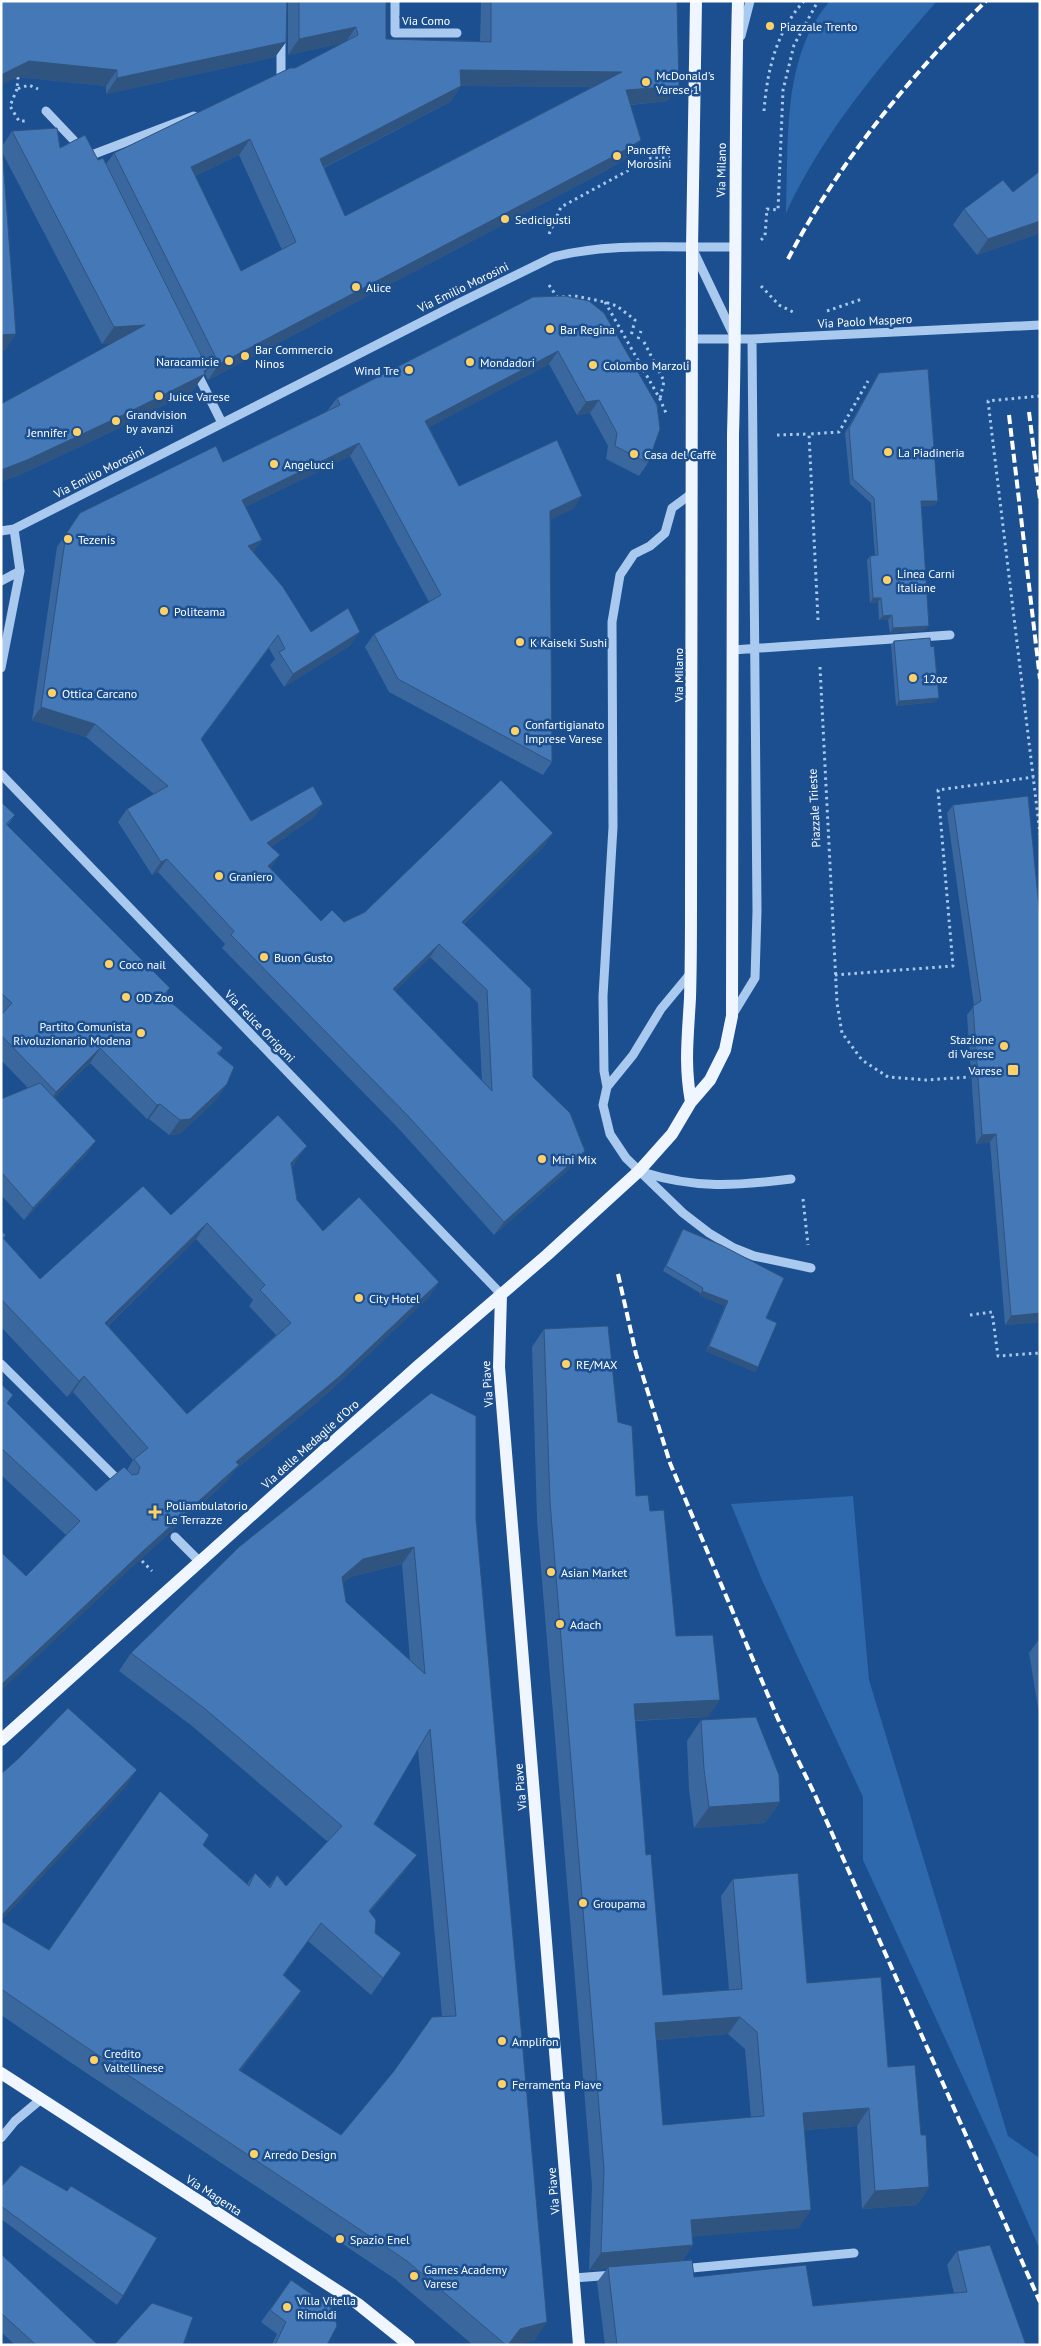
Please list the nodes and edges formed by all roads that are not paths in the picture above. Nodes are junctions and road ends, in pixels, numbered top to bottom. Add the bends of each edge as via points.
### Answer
1 (395, 1) edge
2 (696, 1) edge
3 (738, 1) edge
4 (750, 1) edge
5 (282, 30) edge
6 (457, 32) dead end
7 (736, 56) junction
8 (281, 78) edge
9 (46, 111) dead end
10 (206, 111) edge
11 (89, 156) junction
12 (93, 164) edge
13 (734, 247) junction
14 (692, 248) junction
15 (1040, 325) edge
16 (752, 338) junction
17 (692, 339) junction
18 (735, 339) junction
19 (191, 360) edge
20 (222, 423) junction
21 (691, 494) junction
22 (14, 529) junction
23 (1, 531) edge
24 (20, 571) junction
25 (1, 581) edge
26 (950, 635) dead end
27 (755, 649) junction
28 (733, 650) junction
29 (1, 668) edge
30 (1, 774) edge
31 (690, 974) junction
32 (732, 1016) junction
33 (607, 1087) junction
34 (691, 1102) junction
35 (639, 1171) junction
36 (791, 1180) dead end
37 (811, 1268) road end
38 (501, 1294) junction
39 (1, 1364) edge
40 (123, 1485) edge
41 (174, 1537) edge
42 (200, 1562) junction
43 (1, 1740) edge
44 (1, 2073) edge
45 (40, 2100) junction
46 (1, 2138) edge
47 (854, 2253) dead end
48 (670, 2270) edge
49 (622, 2274) edge
50 (574, 2278) junction
51 (409, 2345) edge
52 (579, 2345) edge

1 - 6 street, Via Como via 395,33
2 - 14 main road, Via Milano
3 - 7 main road, Via Milano
4 - 7 street
5 - 8 street
7 - 13 main road, Via Milano
9 - 11 street
10 - 11 street
11 - 12 street
13 - 14 street, Via Emilio Morosini
13 - 18 main road, Via Milano
14 - 17 main road, Via Milano
14 - 18 street, Via Milano
14 - 20 street, Via Emilio Morosini via 590,250 537,265
15 - 16 street, Via Paolo Maspero
16 - 18 street, Via Paolo Maspero
16 - 27 street, Via Milano
17 - 18 street, Via Paolo Maspero
17 - 21 main road, Via Milano
18 - 28 main road, Via Milano
19 - 20 street
20 - 22 street, Via Emilio Morosini
21 - 31 main road, Via Milano
21 - 33 street via 672,508 665,533 634,554 620,575 612,622 613,827 603,996
22 - 23 street, Via Emilio Morosini
22 - 24 street
24 - 25 street
24 - 29 street
26 - 27 street
27 - 28 street
27 - 32 street, Via Milano via 755,978
28 - 32 main road, Via Milano
30 - 38 street, Via Felice Orrigoni
31 - 33 street via 664,1004 633,1055
31 - 34 main road, Via Milano via 685,1057
32 - 34 main road, Via Milano via 725,1050 710,1080
33 - 35 street via 603,1106 610,1134 620,1151
34 - 35 main road, Via Milano via 672,1134
35 - 36 street via 676,1182 715,1186
35 - 37 street via 708,1233 771,1260
35 - 38 main road, Via delle Medaglie d'Oro
38 - 42 main road, Via delle Medaglie d'Oro
38 - 50 main road, Via Piave via 499,1367
39 - 40 street
41 - 42 street
42 - 43 main road, Via delle Medaglie d'Oro
44 - 45 main road, Via Magenta
45 - 46 street
45 - 51 main road, Via Magenta via 358,2304
47 - 48 street
49 - 50 street
50 - 52 main road, Via Piave

